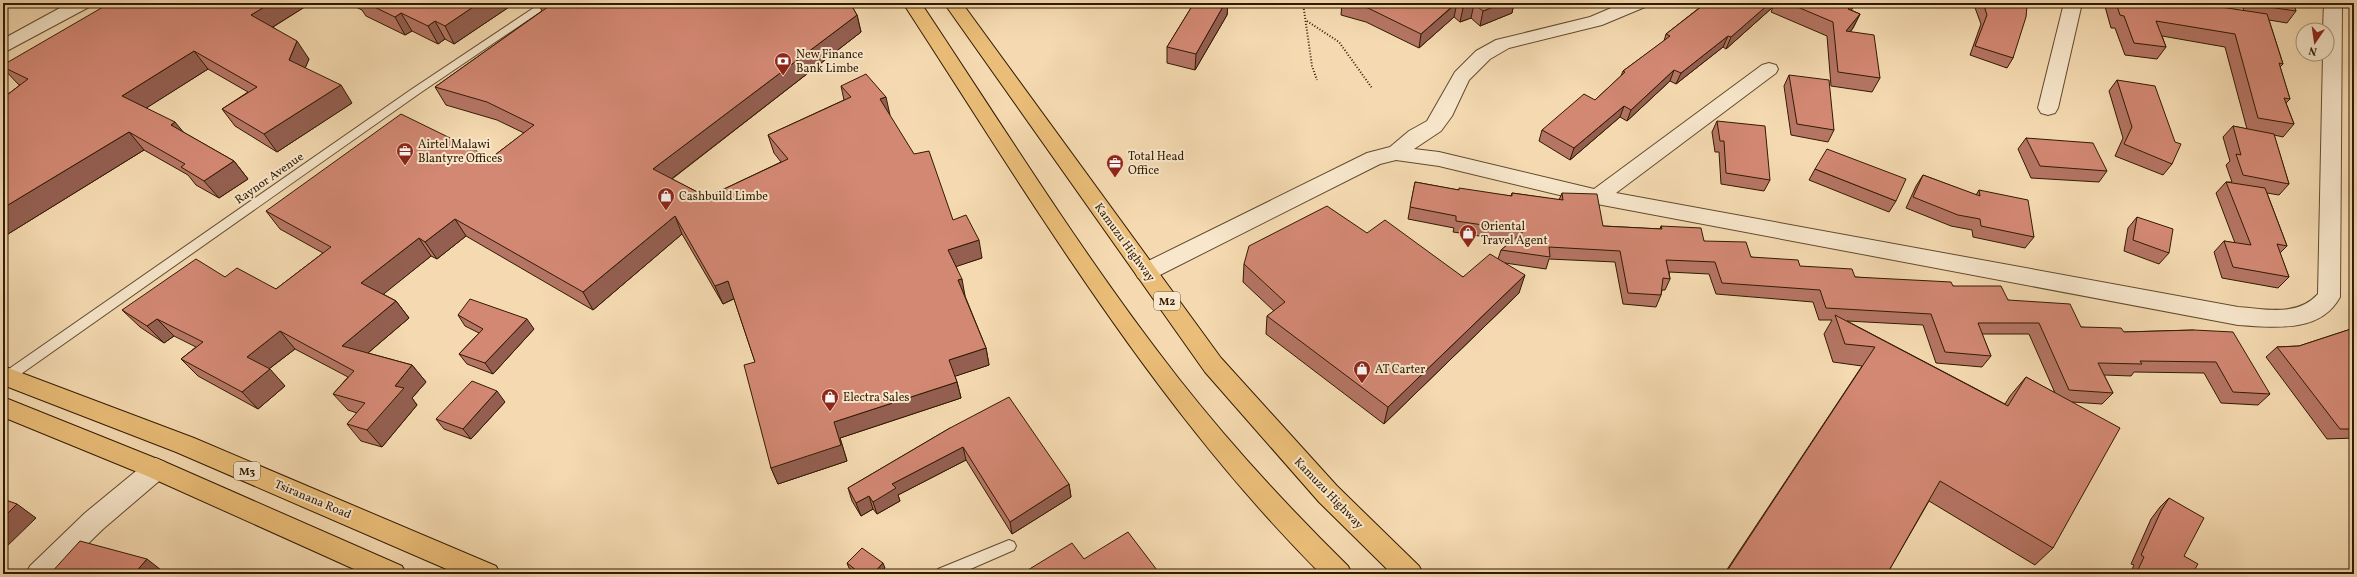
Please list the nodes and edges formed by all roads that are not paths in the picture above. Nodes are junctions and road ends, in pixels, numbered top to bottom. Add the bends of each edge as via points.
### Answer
1 (83, 3) edge
2 (548, 3) edge
3 (912, 3) edge
4 (953, 3) edge
5 (1639, 3) edge
6 (2072, 3) edge
7 (2333, 3) edge
8 (3, 47) edge
9 (1769, 69) dead end
10 (2048, 108) dead end
11 (1396, 153) junction
12 (1597, 197) junction
13 (1146, 272) junction
14 (5, 376) edge
15 (3, 407) edge
16 (156, 469) junction
17 (1008, 546) dead end
18 (39, 574) edge
19 (394, 574) edge
20 (487, 574) edge
21 (943, 574) edge
22 (1339, 574) edge
23 (1410, 574) edge

1 - 8 street
2 - 14 lane, Raynor Avenue via 416,91
3 - 22 highway via 1105,296 1171,386 1286,522
4 - 13 highway, Kamuzu Highway / M2
5 - 11 street via 1596,21 1503,44 1483,55 1462,76 1442,116 1434,126 1416,136
6 - 10 street
7 - 12 street via 2329,297 2316,310 2286,319 2238,316
9 - 12 street
11 - 12 street via 1439,160
11 - 13 street via 1374,158
13 - 23 highway, Kamuzu Highway / M2 via 1213,365 1328,494
14 - 20 highway, Tsiranana Road / M3 via 185,445
15 - 16 highway
16 - 18 street via 94,521
16 - 19 highway
17 - 21 lane

